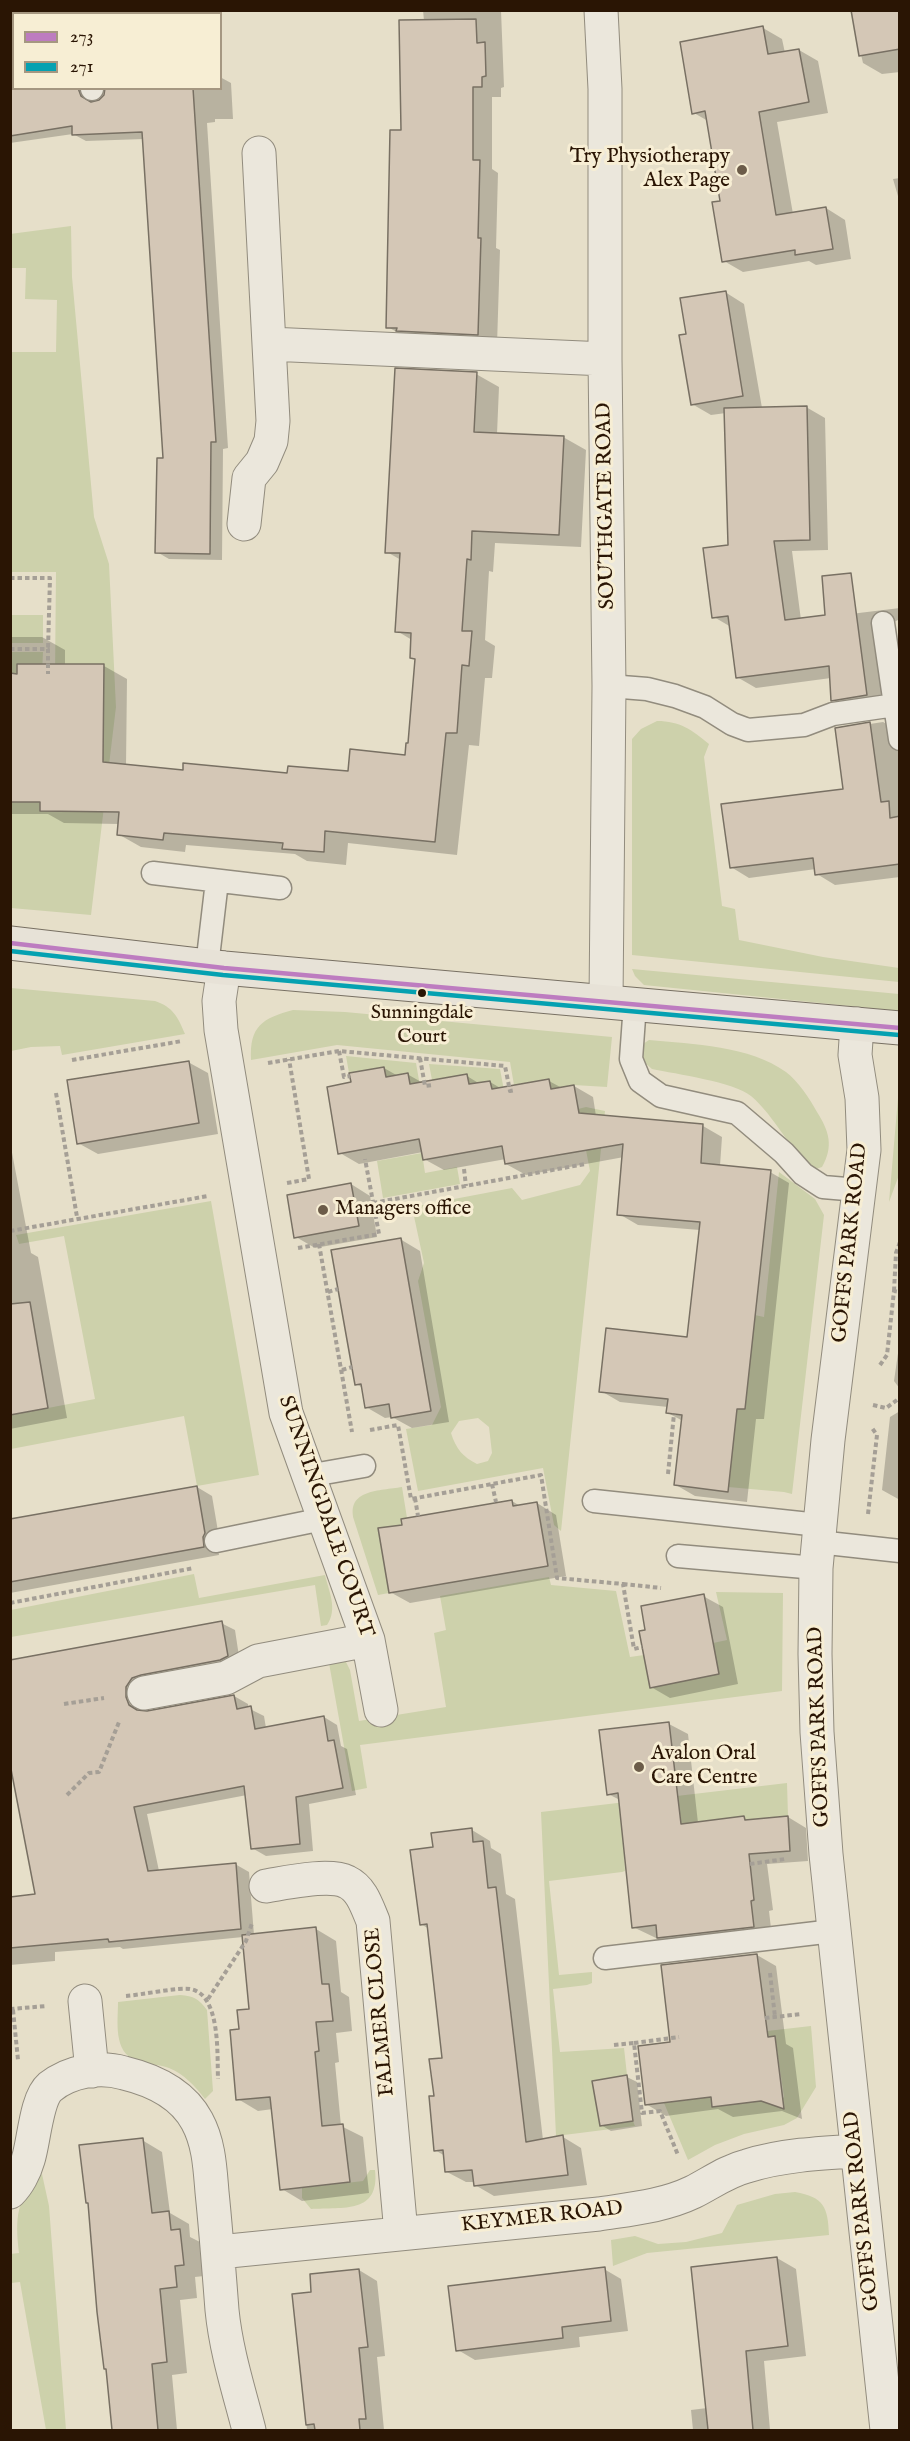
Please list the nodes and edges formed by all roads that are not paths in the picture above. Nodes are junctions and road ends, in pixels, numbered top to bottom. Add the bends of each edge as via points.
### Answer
1 (601, 10) edge
2 (259, 153) dead end
3 (269, 344) junction
4 (605, 359) junction
5 (244, 524) dead end
6 (883, 623) dead end
7 (609, 686) junction
8 (895, 705) junction
9 (900, 739) edge
10 (153, 873) dead end
11 (218, 881) junction
12 (280, 888) dead end
13 (10, 943) edge
14 (216, 967) junction
15 (620, 1002) junction
16 (857, 1024) junction
17 (900, 1028) edge
18 (858, 1190) junction
19 (364, 1466) dead end
20 (307, 1476) junction
21 (594, 1500) dead end
22 (323, 1519) junction
23 (216, 1541) road end
24 (818, 1545) junction
25 (900, 1551) edge
26 (678, 1556) dead end
27 (368, 1640) junction
28 (144, 1693) road end
29 (381, 1710) dead end
30 (266, 1886) road end
31 (833, 1931) junction
32 (605, 1958) dead end
33 (85, 2001) road end
34 (92, 2071) junction
35 (857, 2151) junction
36 (10, 2192) edge
37 (401, 2233) junction
38 (219, 2252) junction
39 (249, 2430) edge
40 (887, 2430) edge

1 - 4 street, SOUTHGATE ROAD via 605,88
2 - 3 street
3 - 4 street
3 - 5 street via 271,441 249,478
4 - 7 street, SOUTHGATE ROAD
6 - 8 lane
7 - 8 lane via 675,696 748,730 804,725 833,714
7 - 15 street, SOUTHGATE ROAD
8 - 9 lane
10 - 11 lane
11 - 12 lane
11 - 14 lane
13 - 14 main road
14 - 15 main road
14 - 20 street, SUNNINGDALE COURT via 227,1070 286,1413
15 - 16 main road
15 - 18 lane via 631,1059 640,1081 661,1096 737,1113 816,1183
16 - 17 main road
16 - 18 street, GOFFS PARK ROAD via 855,1055 864,1150
18 - 24 street, GOFFS PARK ROAD
19 - 20 lane
20 - 22 street, SUNNINGDALE COURT
21 - 24 lane via 665,1508
22 - 23 lane
22 - 27 street, SUNNINGDALE COURT
24 - 25 lane
24 - 26 lane
24 - 31 street, GOFFS PARK ROAD via 814,1654 817,1742
27 - 28 street via 258,1661 226,1678
27 - 29 street, SUNNINGDALE COURT
30 - 37 street, FALMER CLOSE via 318,1878 346,1882 363,1896 373,1921
31 - 32 lane
31 - 35 street, GOFFS PARK ROAD
33 - 34 street
34 - 36 street via 68,2075 48,2089 28,2163
34 - 38 street via 115,2070 162,2086 183,2100 206,2141
35 - 37 street, KEYMER ROAD via 819,2153 748,2166 660,2204 599,2214
35 - 40 street, GOFFS PARK ROAD
37 - 38 street, KEYMER ROAD
38 - 39 street via 222,2313

